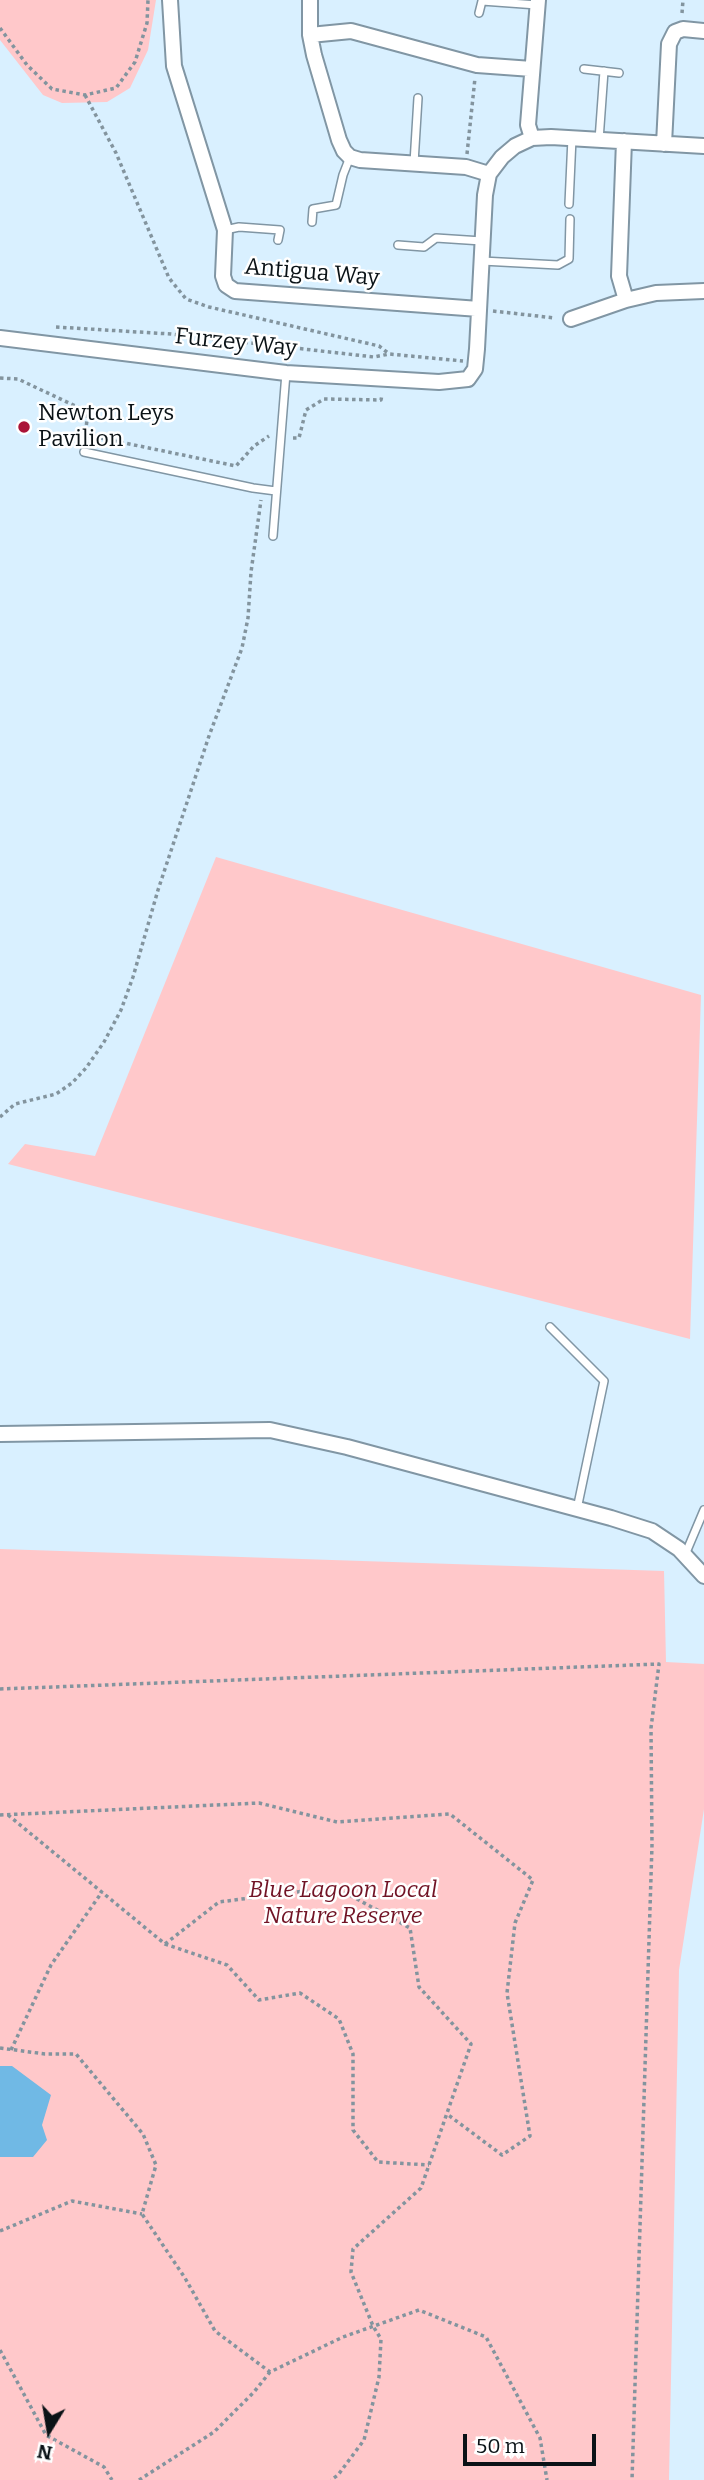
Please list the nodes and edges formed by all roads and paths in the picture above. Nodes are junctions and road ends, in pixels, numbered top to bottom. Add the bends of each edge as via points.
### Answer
1 (148, 0) edge
2 (170, 0) edge
3 (310, 0) edge
4 (538, 2) edge
5 (479, 13) dead end
6 (0, 28) edge
7 (704, 31) edge
8 (310, 35) junction
9 (477, 65) junction
10 (532, 69) junction
11 (584, 69) dead end
12 (604, 71) junction
13 (619, 73) dead end
14 (418, 98) dead end
15 (532, 138) junction
16 (572, 138) junction
17 (599, 140) junction
18 (624, 141) junction
19 (664, 144) junction
20 (704, 146) edge
21 (350, 158) junction
22 (414, 163) junction
23 (466, 167) junction
24 (489, 174) junction
25 (569, 204) dead end
26 (570, 219) dead end
27 (312, 222) dead end
28 (225, 230) junction
29 (278, 240) dead end
30 (482, 241) junction
31 (398, 245) dead end
32 (481, 260) junction
33 (704, 291) edge
34 (626, 300) junction
35 (479, 309) junction
36 (571, 319) joint
37 (44, 327) dead end
38 (0, 338) edge
39 (374, 357) junction
40 (475, 362) junction
41 (286, 373) junction
42 (0, 378) edge
43 (378, 378) junction
44 (86, 435) junction
45 (269, 436) junction
46 (281, 437) junction
47 (268, 449) dead end
48 (84, 452) joint
49 (263, 489) junction
50 (276, 491) junction
51 (273, 536) dead end
52 (0, 1117) edge
53 (550, 1327) dead end
54 (0, 1434) edge
55 (577, 1508) junction
56 (704, 1510) edge
57 (685, 1555) junction
58 (704, 1576) edge
59 (0, 1689) edge
60 (0, 1815) edge
61 (7, 1815) junction
62 (102, 1892) junction
63 (165, 1944) junction
64 (0, 2048) edge
65 (11, 2050) junction
66 (447, 2115) junction
67 (429, 2165) junction
68 (142, 2214) junction
69 (0, 2231) edge
70 (373, 2326) junction
71 (0, 2350) edge
72 (270, 2372) junction
73 (112, 2480) edge
74 (139, 2480) edge
75 (331, 2480) edge
76 (547, 2480) edge
77 (632, 2480) edge

1 - 6 path via 148,23 135,62 116,88 85,95 52,89
2 - 28 street, Antigua Way via 174,65
3 - 8 street
4 - 5 lane via 482,1
4 - 10 street
7 - 19 street via 675,32 669,44
8 - 9 street via 351,31
8 - 21 street via 339,140
9 - 10 street
9 - 23 path
10 - 15 street via 528,125
11 - 12 lane
12 - 13 lane
12 - 17 lane
14 - 22 lane
15 - 16 street
15 - 24 street via 509,152
16 - 17 street
16 - 25 lane
17 - 18 street
18 - 19 street
18 - 34 street via 619,276
19 - 20 street
21 - 22 street
21 - 27 lane via 337,205 313,209
22 - 23 street
23 - 24 street
24 - 30 street
26 - 32 lane via 569,259 558,265
28 - 29 lane via 279,230
28 - 35 street, Antigua Way via 223,276 235,291
30 - 31 lane via 436,238 424,247
30 - 32 street
32 - 35 street
33 - 34 street via 656,293
34 - 36 street
35 - 36 path
35 - 40 street
37 - 39 path via 171,334
38 - 41 street, Furzey Way
39 - 40 path via 389,354
39 - 43 path via 373,373
40 - 43 street, Furzey Way via 468,379
41 - 43 street, Furzey Way
41 - 46 lane
42 - 44 path via 18,379 88,412
43 - 46 path via 383,383 382,400 324,399 306,410 299,438
44 - 45 path via 236,466
44 - 48 path
45 - 46 path
45 - 47 path
46 - 50 lane
48 - 49 lane
49 - 50 lane
49 - 52 path via 242,648 121,1010 104,1042 72,1083 56,1094 15,1104
50 - 51 lane
53 - 55 lane via 604,1381
54 - 55 street via 270,1430
55 - 57 street via 652,1531
56 - 57 lane
57 - 58 street
59 - 77 path via 659,1664 651,1728 652,1845
60 - 61 path
61 - 62 path
61 - 66 path via 259,1802 337,1822 450,1814 533,1880 515,1923 507,1993 530,2136 502,2155
62 - 63 path
62 - 65 path via 51,1965
63 - 66 path via 219,1902 335,1887 410,1928 419,1987 471,2044
63 - 67 path via 227,1965 259,2000 300,1993 339,2019 353,2054 353,2130 378,2162
64 - 65 path
65 - 68 path via 76,2054 143,2134 156,2165
66 - 67 path
67 - 70 path via 421,2188 353,2249 351,2272
68 - 69 path via 72,2201
68 - 72 path via 215,2331
70 - 72 path
70 - 75 path via 381,2339 379,2377 364,2440
70 - 76 path via 419,2310 486,2337 540,2438
71 - 73 path via 46,2435 104,2467
72 - 74 path via 214,2432

